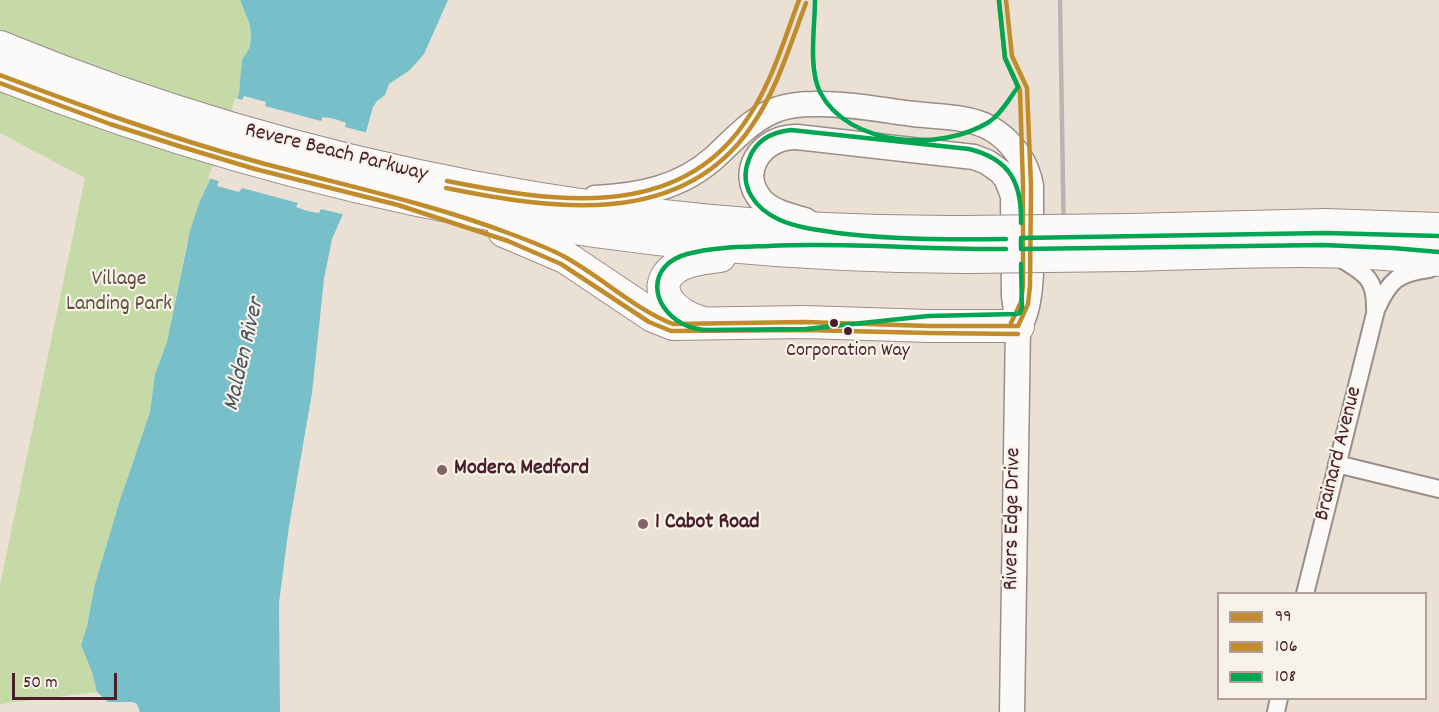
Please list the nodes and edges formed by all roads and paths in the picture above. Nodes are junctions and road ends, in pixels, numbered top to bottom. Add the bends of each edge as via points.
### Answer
1 (4, 62) edge
2 (403, 185) junction
3 (509, 193) junction
4 (1429, 226) edge
5 (887, 231) junction
6 (1129, 242) junction
7 (966, 244) junction
8 (792, 252) junction
9 (1331, 253) junction
10 (1439, 260) edge
11 (1439, 267) edge
12 (1379, 293) junction
13 (1020, 314) junction
14 (716, 323) junction
15 (1337, 464) junction
16 (1439, 489) edge
17 (1305, 592) edge
18 (1012, 712) edge

1 - 2 highway, Revere Beach Parkway via 165,121 257,162
2 - 3 highway, Revere Beach Parkway
2 - 8 highway, Revere Beach Parkway via 575,229
2 - 14 highway via 558,253 664,322
3 - 5 highway, Revere Beach Parkway via 690,218
3 - 13 main road, Rivers Edge Drive via 592,198 660,189 699,170 755,120 799,105 840,105 966,121 987,127 1002,137 1029,175 1030,286
4 - 6 highway, Revere Beach Parkway via 1326,225
5 - 7 highway, Revere Beach Parkway
5 - 13 main road, Rivers Edge Drive via 820,223 776,210 763,201 754,187 753,168 759,154 773,141 797,137 967,156 987,162 1001,172 1013,196
6 - 7 highway, Revere Beach Parkway, bridge
6 - 9 highway, Revere Beach Parkway
7 - 8 highway, Revere Beach Parkway via 894,256
8 - 14 highway via 706,258 672,270 664,286 673,308 690,319
9 - 10 highway, Revere Beach Parkway
9 - 12 street via 1360,270
11 - 12 street via 1400,275
12 - 15 street, Brainard Avenue
13 - 14 highway via 929,309 805,322
13 - 18 main road, Rivers Edge Drive
15 - 16 street
15 - 17 street, Brainard Avenue

